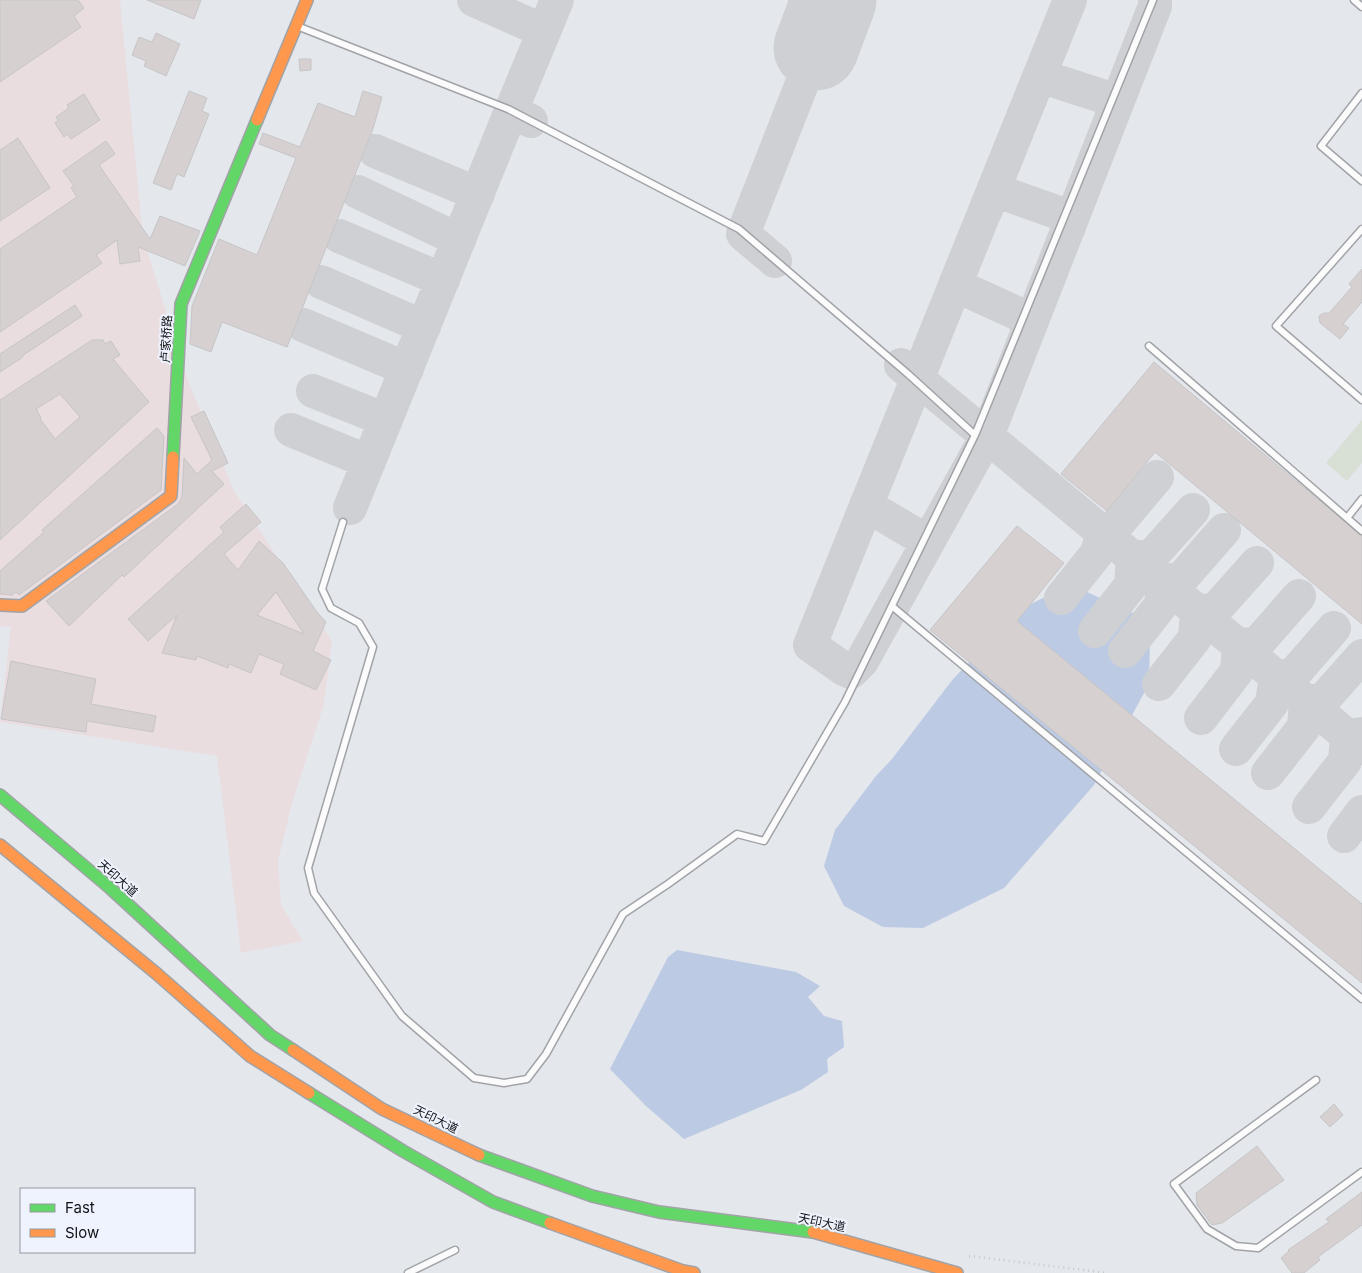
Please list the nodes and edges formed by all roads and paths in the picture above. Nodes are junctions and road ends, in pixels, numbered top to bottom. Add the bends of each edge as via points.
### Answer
1 (307, 0) edge
2 (1153, 0) edge
3 (1354, 0) edge
4 (1362, 7) edge
5 (296, 26) junction
6 (1362, 93) edge
7 (1362, 181) edge
8 (1362, 229) edge
9 (1149, 346) dead end
10 (1362, 400) edge
11 (975, 435) junction
12 (1362, 499) edge
13 (1347, 518) junction
14 (343, 522) dead end
15 (1362, 531) edge
16 (0, 605) edge
17 (892, 607) junction
18 (0, 796) edge
19 (0, 845) edge
20 (1362, 998) edge
21 (1316, 1080) dead end
22 (1362, 1172) edge
23 (455, 1250) dead end
24 (968, 1256) dead end
25 (408, 1273) edge
26 (694, 1273) edge
27 (957, 1273) edge
28 (1108, 1273) edge

1 - 5 main road, 卢家桥路
2 - 11 lane
3 - 4 lane
5 - 11 lane via 508,109 739,228
5 - 16 main road, 卢家桥路 via 181,304 171,496 22,606
6 - 7 lane via 1320,146
8 - 10 lane via 1276,326
9 - 13 lane
11 - 17 lane
12 - 13 lane
13 - 15 lane
14 - 17 lane via 322,589 331,608 359,624 373,647 308,868 314,893 402,1016 474,1078 504,1083 527,1080 546,1054 623,914 737,834 764,841 845,702
17 - 20 lane
18 - 27 main road, 天印大道 via 110,888 270,1036 382,1109 480,1156 592,1196 649,1210 817,1232
19 - 26 main road via 157,974 250,1056 403,1151 493,1202
21 - 22 lane via 1174,1184 1207,1230 1236,1246 1258,1248
23 - 25 lane
24 - 28 path

